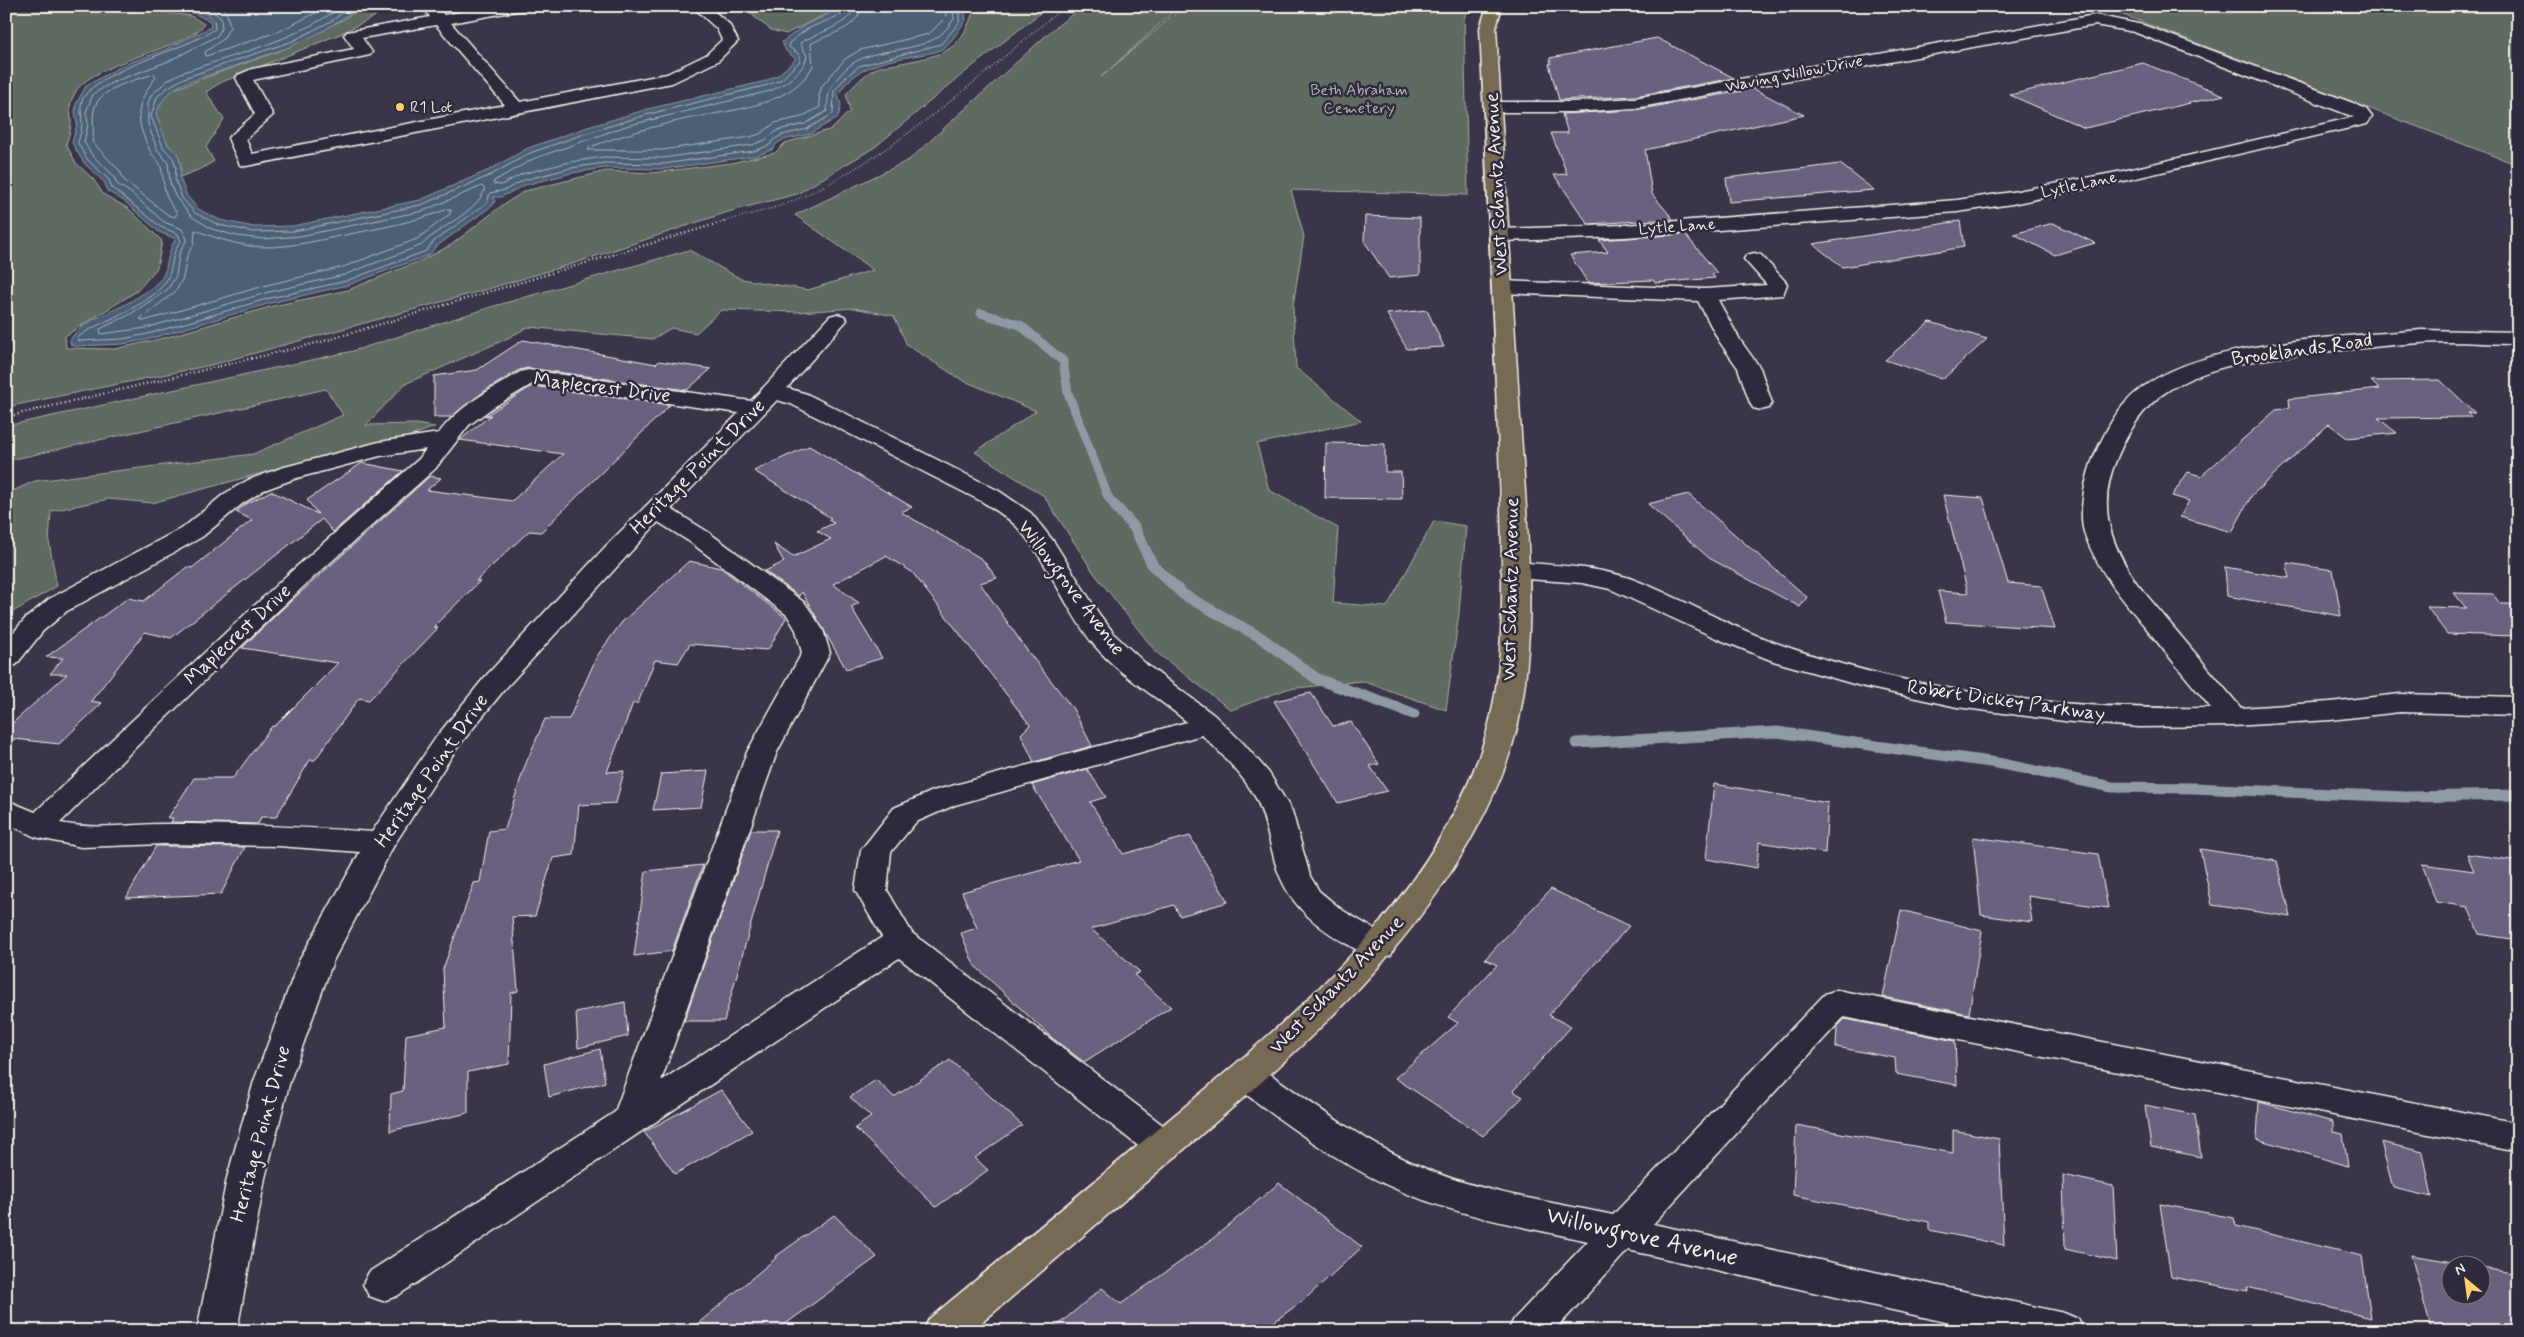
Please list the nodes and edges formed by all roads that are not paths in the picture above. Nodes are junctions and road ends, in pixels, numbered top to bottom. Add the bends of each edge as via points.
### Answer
1 (428, 6) edge
2 (522, 6) edge
3 (699, 6) edge
4 (1495, 6) edge
5 (2057, 10) dead end
6 (439, 20) junction
7 (2092, 20) junction
8 (1757, 65) dead end
9 (1774, 78) junction
10 (1493, 107) junction
11 (516, 108) junction
12 (1499, 235) junction
13 (1754, 259) dead end
14 (1502, 287) junction
15 (1705, 295) junction
16 (837, 320) dead end
17 (2518, 338) edge
18 (764, 400) junction
19 (1760, 404) dead end
20 (446, 440) junction
21 (655, 510) junction
22 (1514, 570) junction
23 (6, 659) edge
24 (2518, 706) edge
25 (2233, 717) junction
26 (1207, 725) junction
27 (6, 810) edge
28 (38, 827) junction
29 (380, 843) junction
30 (900, 941) junction
31 (1379, 947) junction
32 (1247, 1076) junction
33 (630, 1119) junction
34 (2518, 1138) edge
35 (1164, 1146) junction
36 (1622, 1232) junction
37 (383, 1284) dead end
38 (217, 1331) edge
39 (943, 1331) edge
40 (1528, 1331) edge
41 (2064, 1331) edge

1 - 6 street
2 - 6 street
3 - 11 street via 724,27 730,41 712,58 672,78
4 - 10 main road, West Schantz Avenue via 1488,28
5 - 7 street
6 - 11 street
6 - 11 street via 352,36 364,52 274,68 244,78 264,115 238,138 246,161
7 - 9 street, Waving Willow Drive
7 - 12 street, Lytle Lane via 2138,28 2347,107 2363,118 2123,176 1957,206 1625,231
8 - 9 street
9 - 10 street, Waving Willow Drive via 1626,104 1573,108
10 - 12 main road, West Schantz Avenue
12 - 14 main road, West Schantz Avenue
13 - 15 street via 1777,284 1776,291
14 - 15 street
14 - 22 main road, West Schantz Avenue
15 - 19 street via 1749,368
16 - 18 street, Heritage Point Drive
17 - 25 street, Brooklands Road via 2421,336 2272,351 2192,371 2158,386 2134,407 2112,440 2101,467 2095,502 2097,533 2112,565 2129,590
18 - 20 street, Maplecrest Drive via 528,377 476,408 461,420
18 - 21 street, Heritage Point Drive
18 - 26 street, Willowgrove Avenue via 800,399 1012,510 1030,527 1056,561 1104,640 1125,662
20 - 23 street via 362,454 256,485 233,499 193,532 58,606 34,625
20 - 28 street, Maplecrest Drive via 427,464 288,588
21 - 29 street, Heritage Point Drive via 494,684 447,742
21 - 33 street via 699,537 796,609 813,637 816,653 762,752
22 - 25 street, Robert Dickey Parkway via 1582,574 1618,583 1783,655 1861,678 1948,696 2072,713 2139,718
22 - 31 main road, West Schantz Avenue via 1514,634 1508,704 1494,754 1467,818 1421,894
24 - 25 street, Robert Dickey Parkway via 2400,703
26 - 30 street via 944,798 905,815 876,850 870,890
26 - 31 street, Willowgrove Avenue via 1230,746 1267,791 1282,820 1294,877 1309,899 1340,926
27 - 28 street
28 - 29 street via 81,837 164,834 278,836
29 - 38 street, Heritage Point Drive via 316,961 272,1081 246,1178
30 - 33 street
30 - 35 street
31 - 32 main road, West Schantz Avenue via 1301,1029
32 - 35 main road, West Schantz Avenue
32 - 36 street, Willowgrove Avenue via 1328,1135 1426,1186
33 - 37 street
34 - 36 street via 1837,1003
35 - 39 main road, West Schantz Avenue
36 - 40 street
36 - 41 street, Willowgrove Avenue

